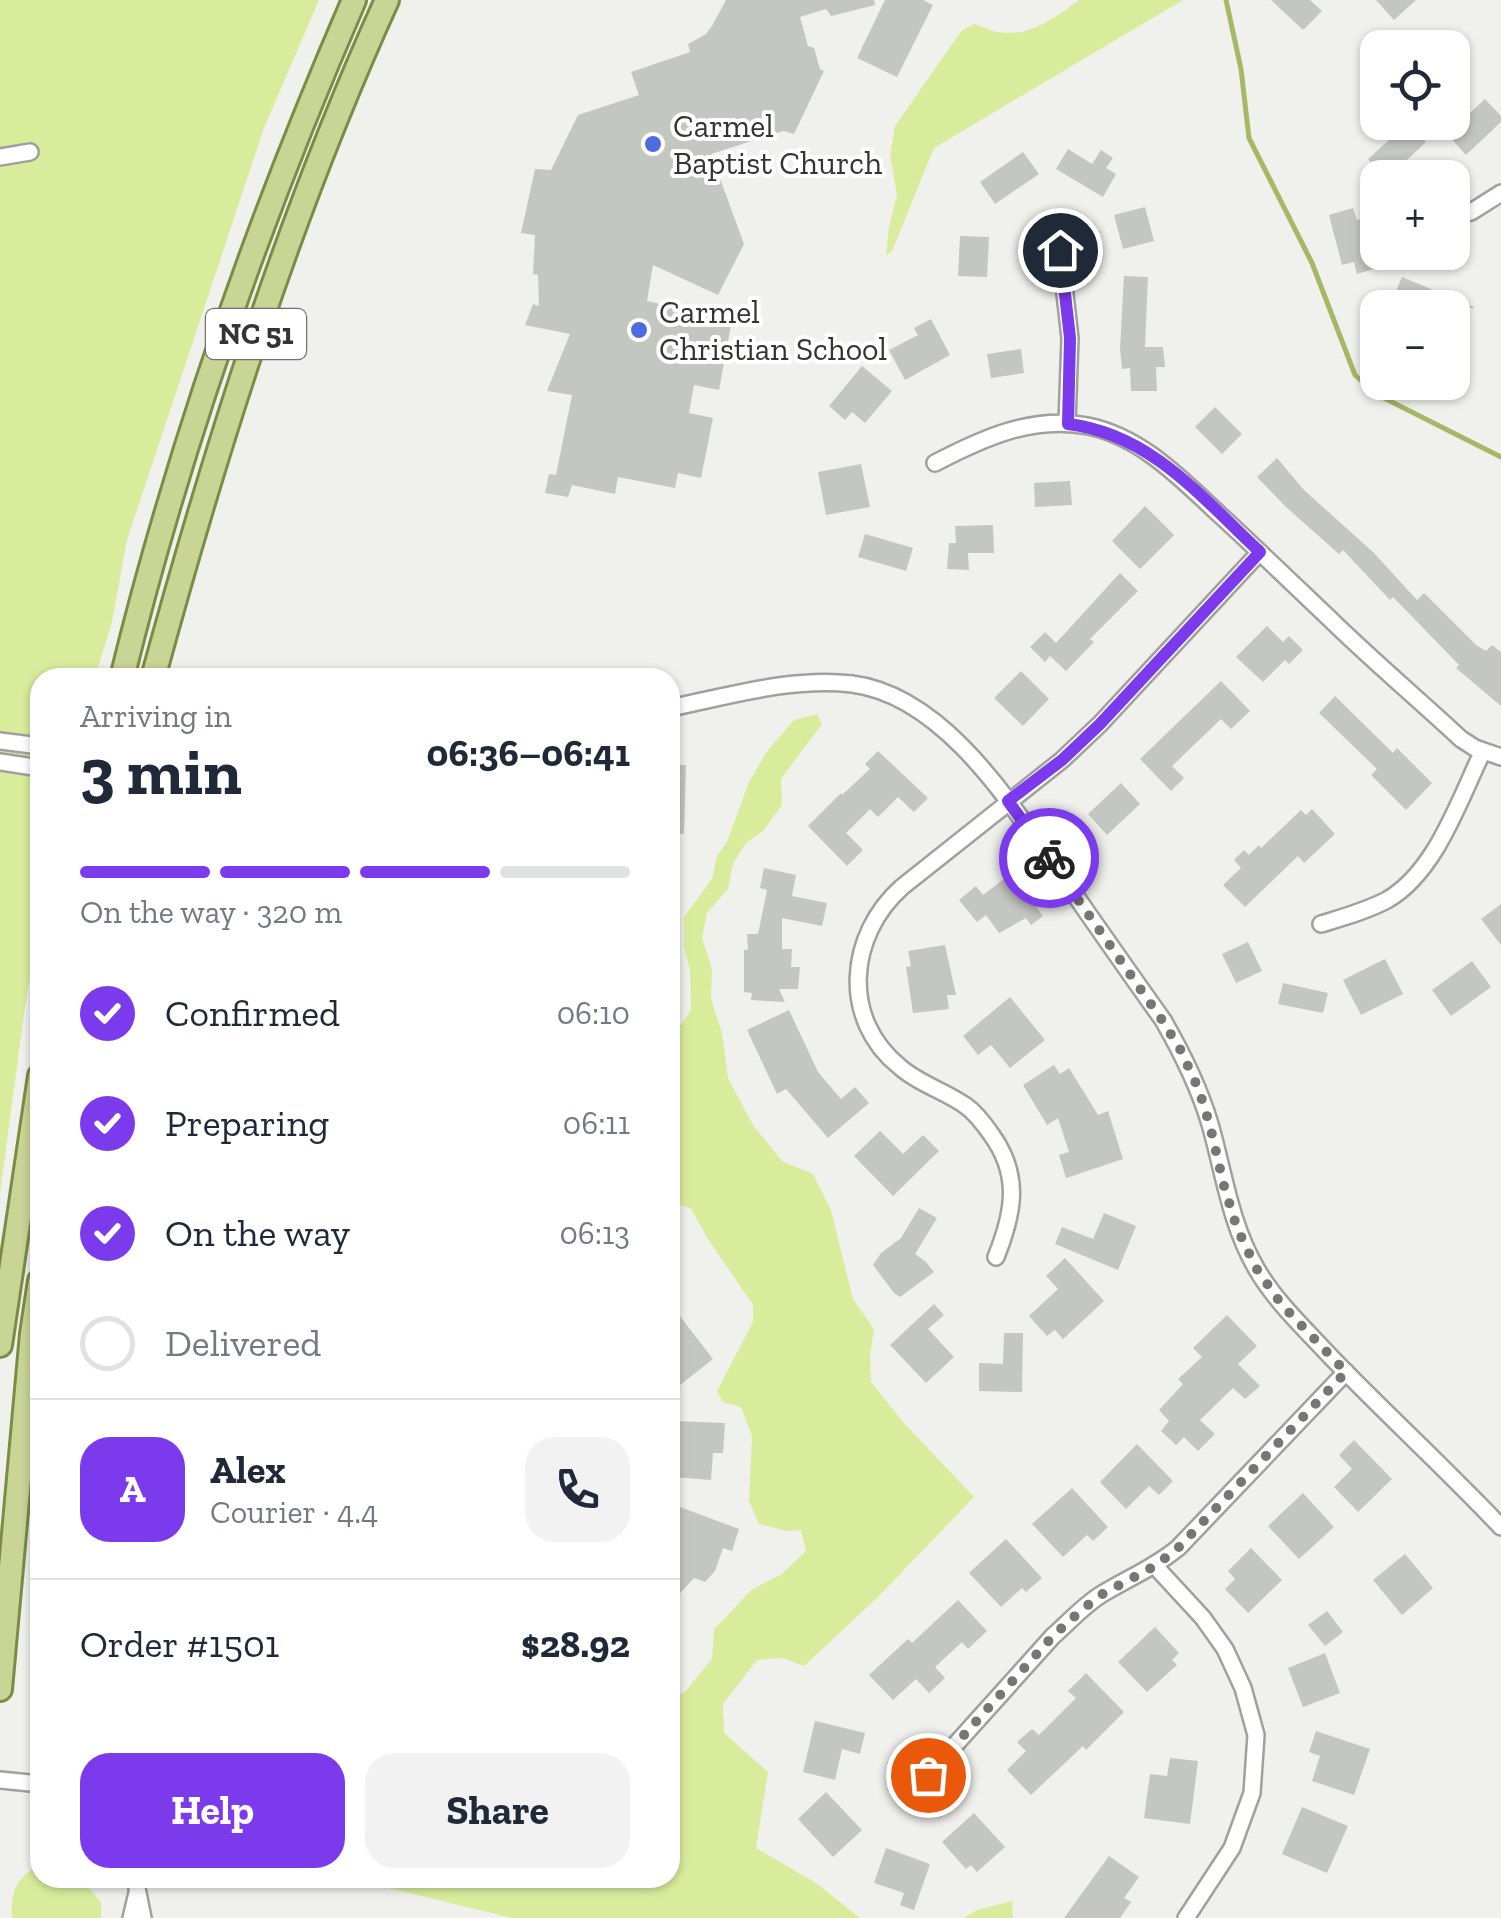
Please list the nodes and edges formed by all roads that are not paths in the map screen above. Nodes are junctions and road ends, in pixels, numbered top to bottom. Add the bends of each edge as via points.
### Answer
1 (354, 0) edge
2 (387, 0) edge
3 (30, 152) dead end
4 (0, 157) edge
5 (1501, 193) edge
6 (1470, 212) edge
7 (1060, 250) dead end
8 (1068, 424) junction
9 (935, 463) dead end
10 (1260, 552) junction
11 (125, 668) edge
12 (157, 668) edge
13 (680, 706) edge
14 (0, 740) edge
15 (30, 744) edge
16 (1482, 751) junction
17 (1501, 757) edge
18 (0, 762) edge
19 (30, 766) edge
20 (1008, 801) junction
21 (1321, 924) dead end
22 (30, 1144) edge
23 (996, 1256) dead end
24 (0, 1346) edge
25 (30, 1356) edge
26 (1346, 1372) junction
27 (1501, 1527) edge
28 (1155, 1566) junction
29 (0, 1689) edge
30 (928, 1775) dead end
31 (0, 1780) edge
32 (30, 1783) edge
33 (136, 1888) edge
34 (136, 1888) edge
35 (130, 1918) edge
36 (143, 1918) edge
37 (1186, 1918) edge

1 - 11 main road, NC 51 via 231,310
2 - 12 main road, NC 51 via 260,320
3 - 4 street
5 - 6 street
7 - 8 street via 1070,338
8 - 9 street via 1005,431
8 - 10 street via 1106,431 1154,456
10 - 16 street via 1461,739
10 - 20 street via 1100,724
13 - 20 street via 796,684 856,684 916,708
14 - 15 street
16 - 17 street
16 - 21 street via 1420,871 1388,899
18 - 19 street
20 - 23 street via 890,898 870,926 858,970 862,1009 876,1042 900,1067 967,1106 1009,1164 1010,1214
20 - 26 street via 1180,1049 1256,1268
22 - 24 main road
25 - 29 main road
26 - 27 street
26 - 28 street
28 - 30 street via 1099,1596 1053,1636
28 - 37 street via 1225,1650 1256,1734 1252,1793 1232,1848
31 - 32 street
33 - 35 street
34 - 36 street

